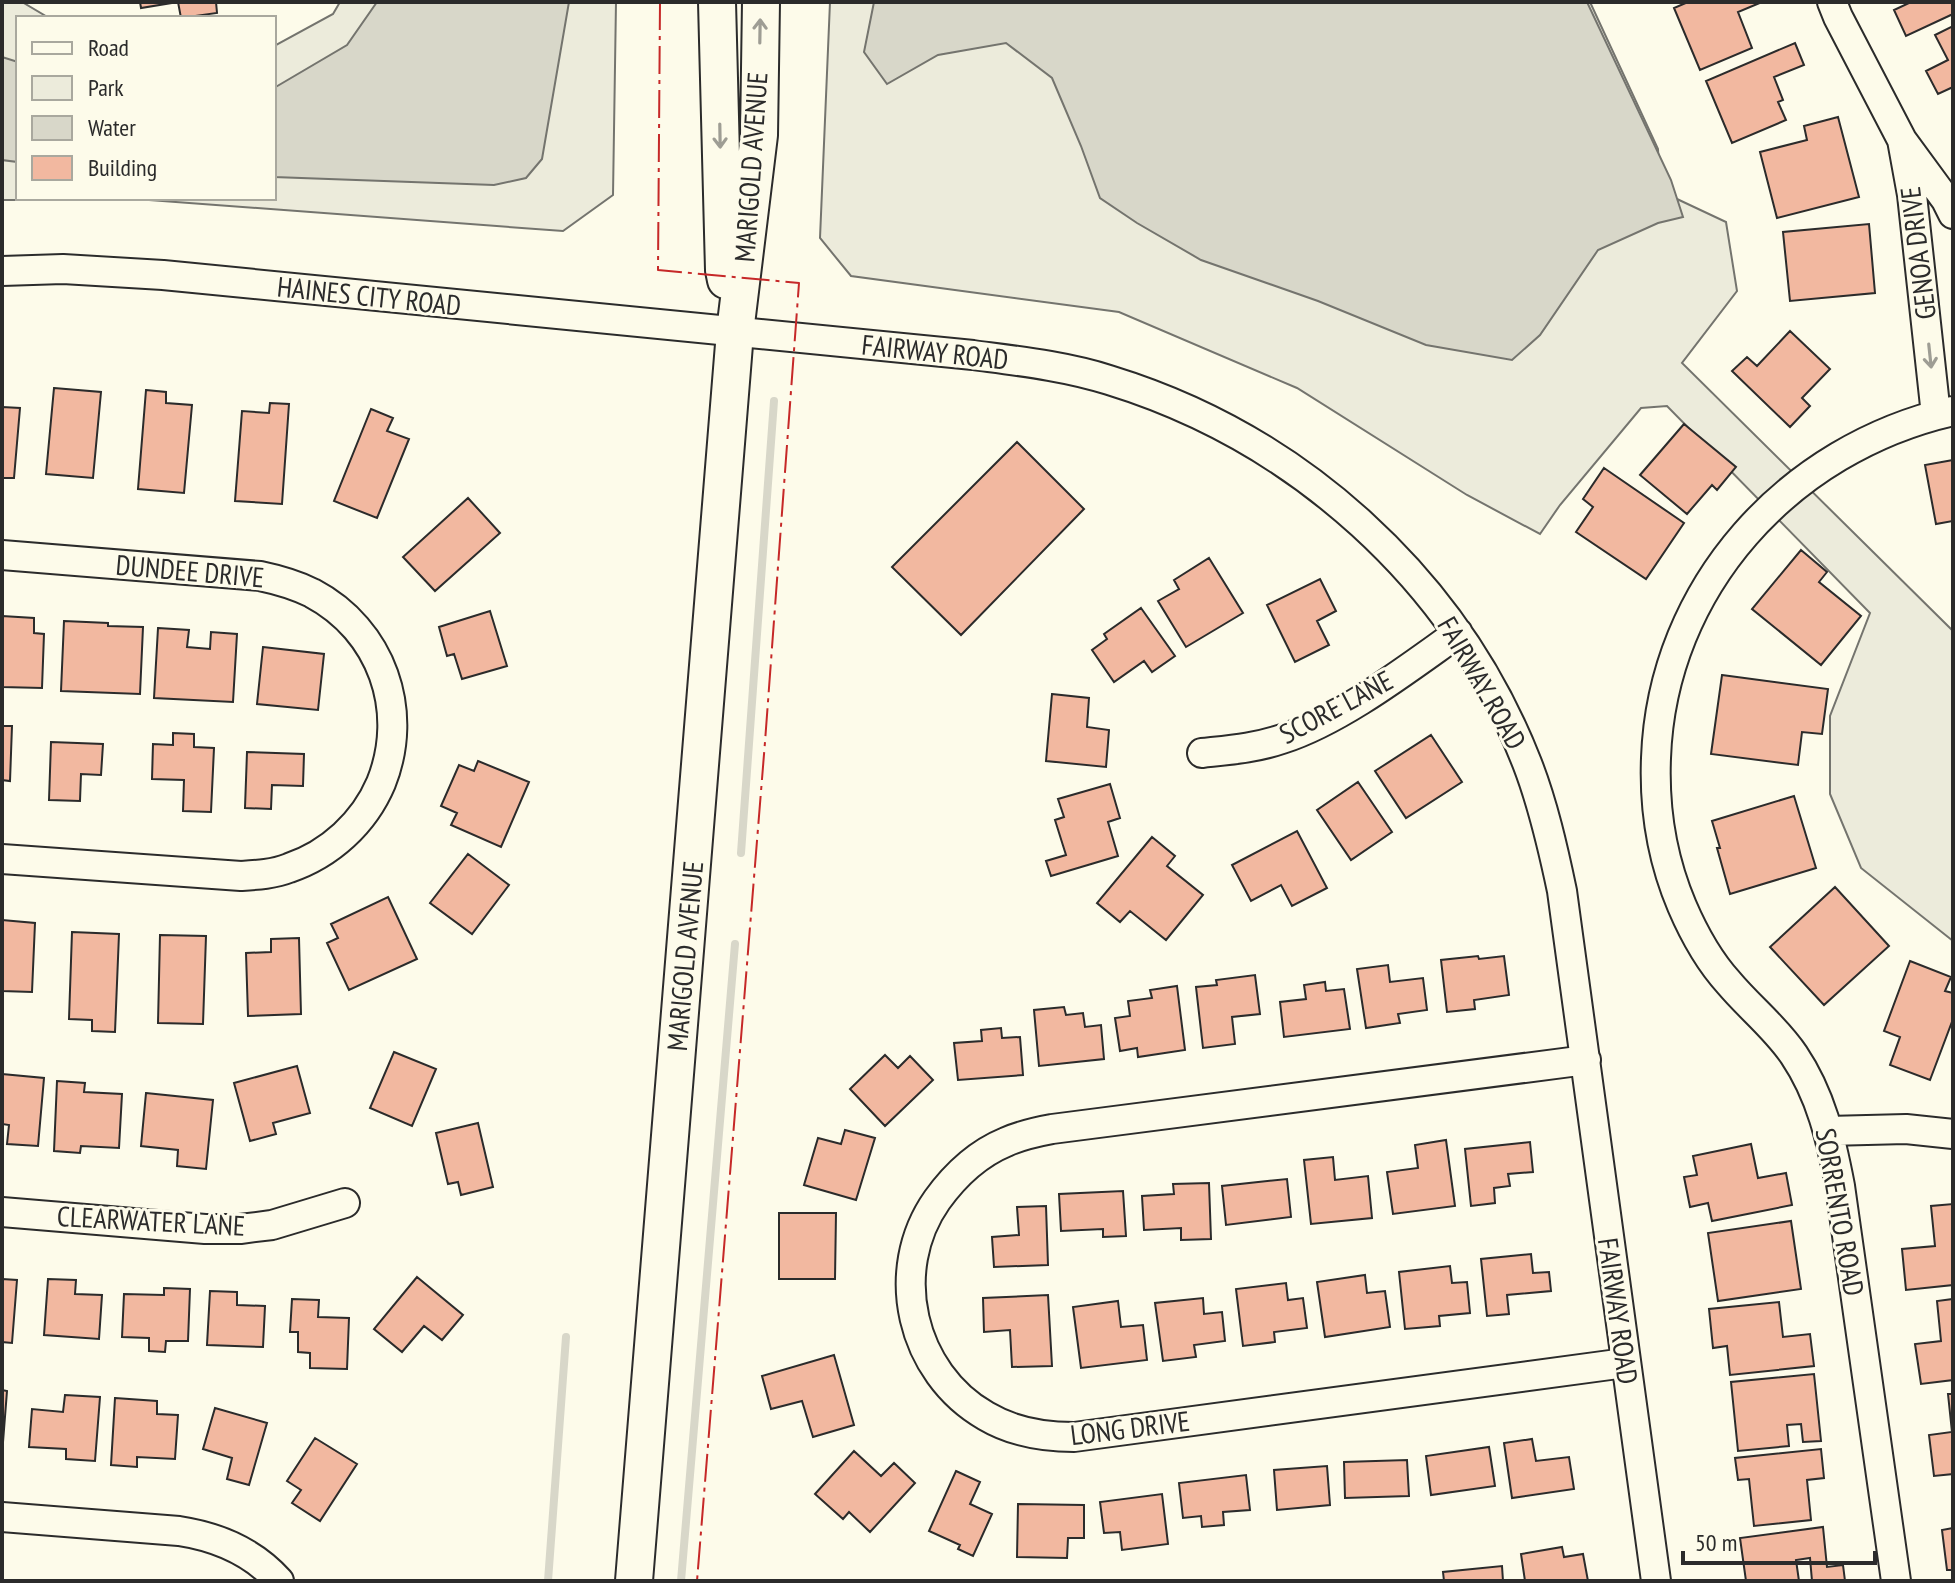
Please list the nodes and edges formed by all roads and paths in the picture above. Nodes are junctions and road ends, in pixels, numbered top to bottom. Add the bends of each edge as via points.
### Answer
1 (717, 2) edge
2 (761, 2) edge
3 (1832, 2) edge
4 (1902, 140) junction
5 (1953, 214) edge
6 (2, 271) edge
7 (735, 332) junction
8 (1945, 413) edge
9 (2, 555) edge
10 (1458, 633) junction
11 (1202, 753) dead end
12 (2, 859) edge
13 (1586, 1060) junction
14 (1828, 1131) junction
15 (1953, 1134) edge
16 (345, 1203) dead end
17 (2, 1212) edge
18 (1625, 1363) junction
19 (2, 1517) edge
20 (279, 1581) edge
21 (634, 1581) edge
22 (1656, 1581) edge
23 (1896, 1581) edge

1 -> 7 main road, MARIGOLD AVENUE via 724,270
7 -> 2 main road, MARIGOLD AVENUE via 759,135
3 - 4 street, GENOA DRIVE
4 - 5 street, GENOA DRIVE
4 -> 8 street, GENOA DRIVE
6 - 7 street, HAINES CITY ROAD via 163,275
7 - 10 street, FAIRWAY ROAD via 1021,361 1106,379 1171,401 1241,435 1319,487 1390,549
7 - 21 main road, MARIGOLD AVENUE
8 - 14 street, SORRENTO ROAD via 1890,430 1831,460 1753,525 1730,551 1689,618 1661,707 1658,816 1681,904 1712,962 1792,1053 1820,1103
9 - 12 street, DUNDEE DRIVE via 260,576 298,586 331,605 359,632 387,683 394,725 385,772 364,814 330,847 288,869 241,876
10 - 11 street, SCORE LANE via 1354,704 1308,728 1243,749
10 - 13 street, FAIRWAY ROAD via 1496,695 1536,789 1562,891
13 - 18 street, FAIRWAY ROAD
13 - 18 street, LONG DRIVE via 1052,1129 1016,1138 963,1169 931,1208 913,1255 910,1305 924,1349 949,1387 996,1421 1050,1437
14 - 15 street
14 - 23 street, SORRENTO ROAD
16 - 17 street, CLEARWATER LANE via 240,1229
18 - 22 street, FAIRWAY ROAD
19 - 20 street via 199,1534 253,1558

